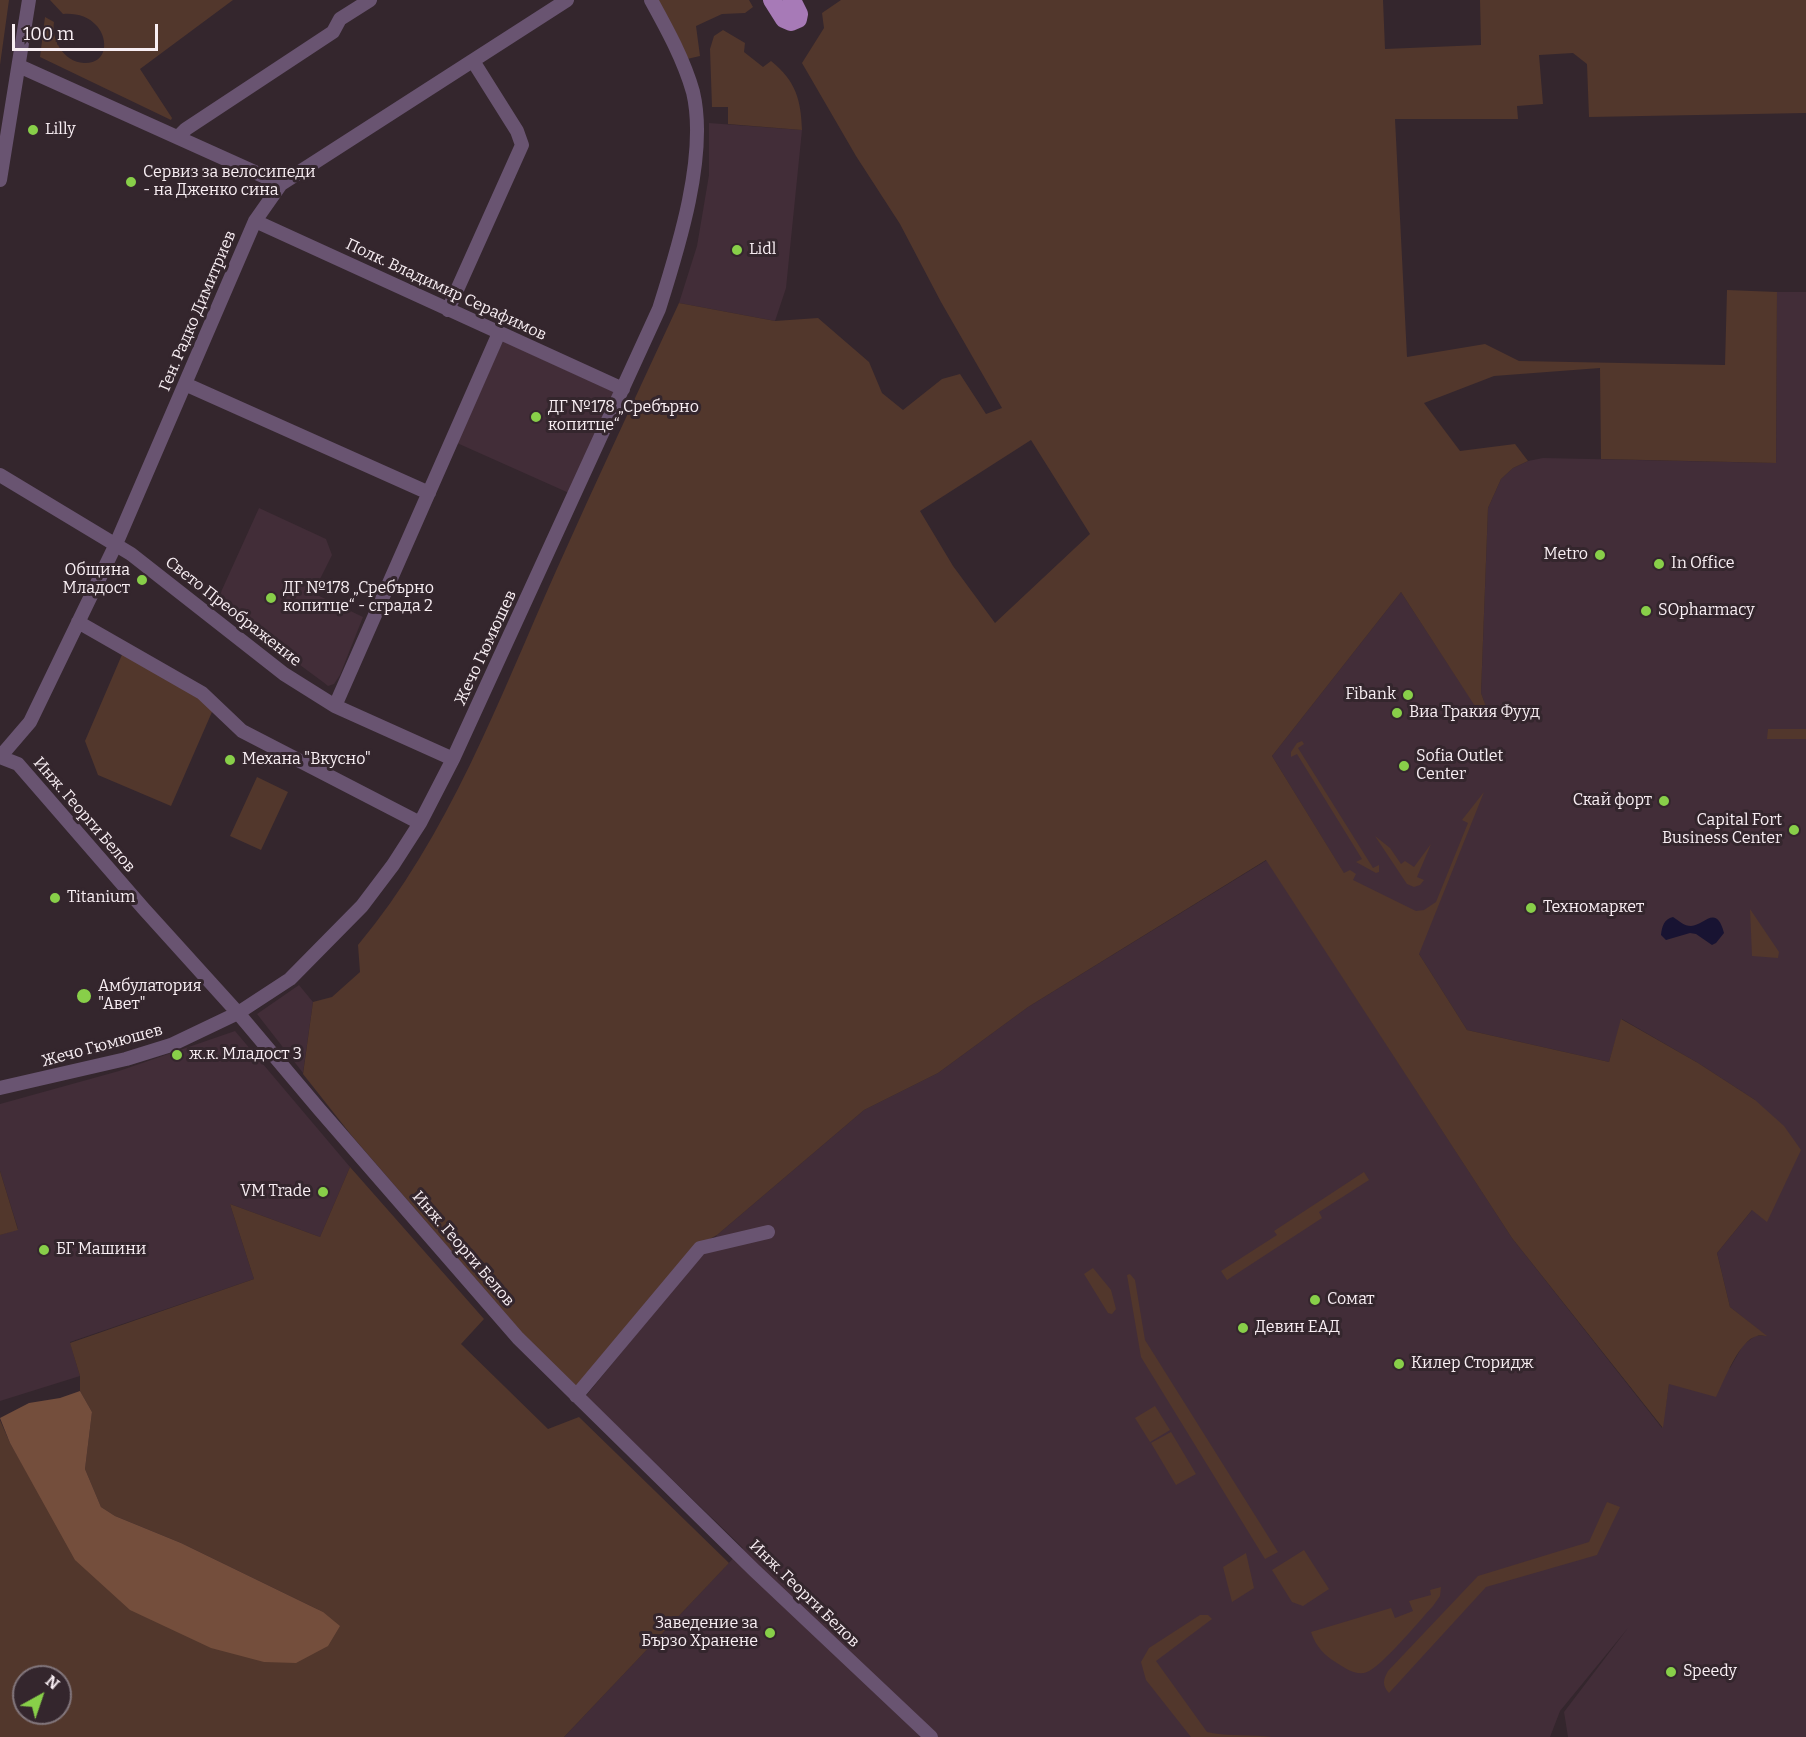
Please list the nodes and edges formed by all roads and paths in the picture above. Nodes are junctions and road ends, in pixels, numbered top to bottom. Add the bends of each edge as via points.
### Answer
1 (29, 0) edge
2 (370, 0) edge
3 (567, 0) edge
4 (651, 0) edge
5 (772, 0) edge
6 (792, 0) edge
7 (473, 61) junction
8 (19, 66) junction
9 (178, 137) junction
10 (0, 180) edge
11 (281, 184) junction
12 (255, 221) junction
13 (448, 310) junction
14 (500, 333) junction
15 (185, 384) junction
16 (623, 389) junction
17 (0, 475) edge
18 (429, 493) junction
19 (116, 544) junction
20 (78, 622) junction
21 (335, 706) junction
22 (0, 757) edge
23 (453, 759) junction
24 (420, 823) junction
25 (238, 1013) junction
26 (0, 1089) edge
27 (768, 1232) dead end
28 (576, 1396) junction
29 (931, 1737) edge

1 - 8 street
2 - 9 street via 340,19 333,32
3 - 7 street, Ген. Радко Димитриев
4 - 16 street, Жечо Гюмюшев via 668,30 693,93 697,125 681,239 659,309
5 - 6 main road via 784,19 791,22 800,14
7 - 11 street, Ген. Радко Димитриев
7 - 13 street via 522,145
8 - 9 street
8 - 10 street
9 - 11 street
11 - 12 street, Ген. Радко Димитриев
12 - 13 street, Полк. Владимир Серафимов
12 - 15 street, Ген. Радко Димитриев
13 - 14 street, Полк. Владимир Серафимов
14 - 16 street, Полк. Владимир Серафимов
14 - 18 street
15 - 18 street
15 - 19 street, Ген. Радко Димитриев
16 - 23 street, Жечо Гюмюшев
17 - 19 street, Свето Преображение
18 - 21 street
19 - 20 street, Ген. Радко Димитриев
19 - 21 street, Свето Преображение via 284,674
20 - 22 street, Ген. Радко Димитриев via 30,722
20 - 24 street via 202,693 242,731
21 - 23 street, Свето Преображение
22 - 25 street, Инж. Георги Белов via 18,764
23 - 24 street, Жечо Гюмюшев
24 - 25 street, Жечо Гюмюшев via 362,906 327,943 290,979
25 - 26 street, Жечо Гюмюшев via 171,1045
25 - 28 street, Инж. Георги Белов via 518,1338
27 - 28 street via 700,1248
28 - 29 street, Инж. Георги Белов

